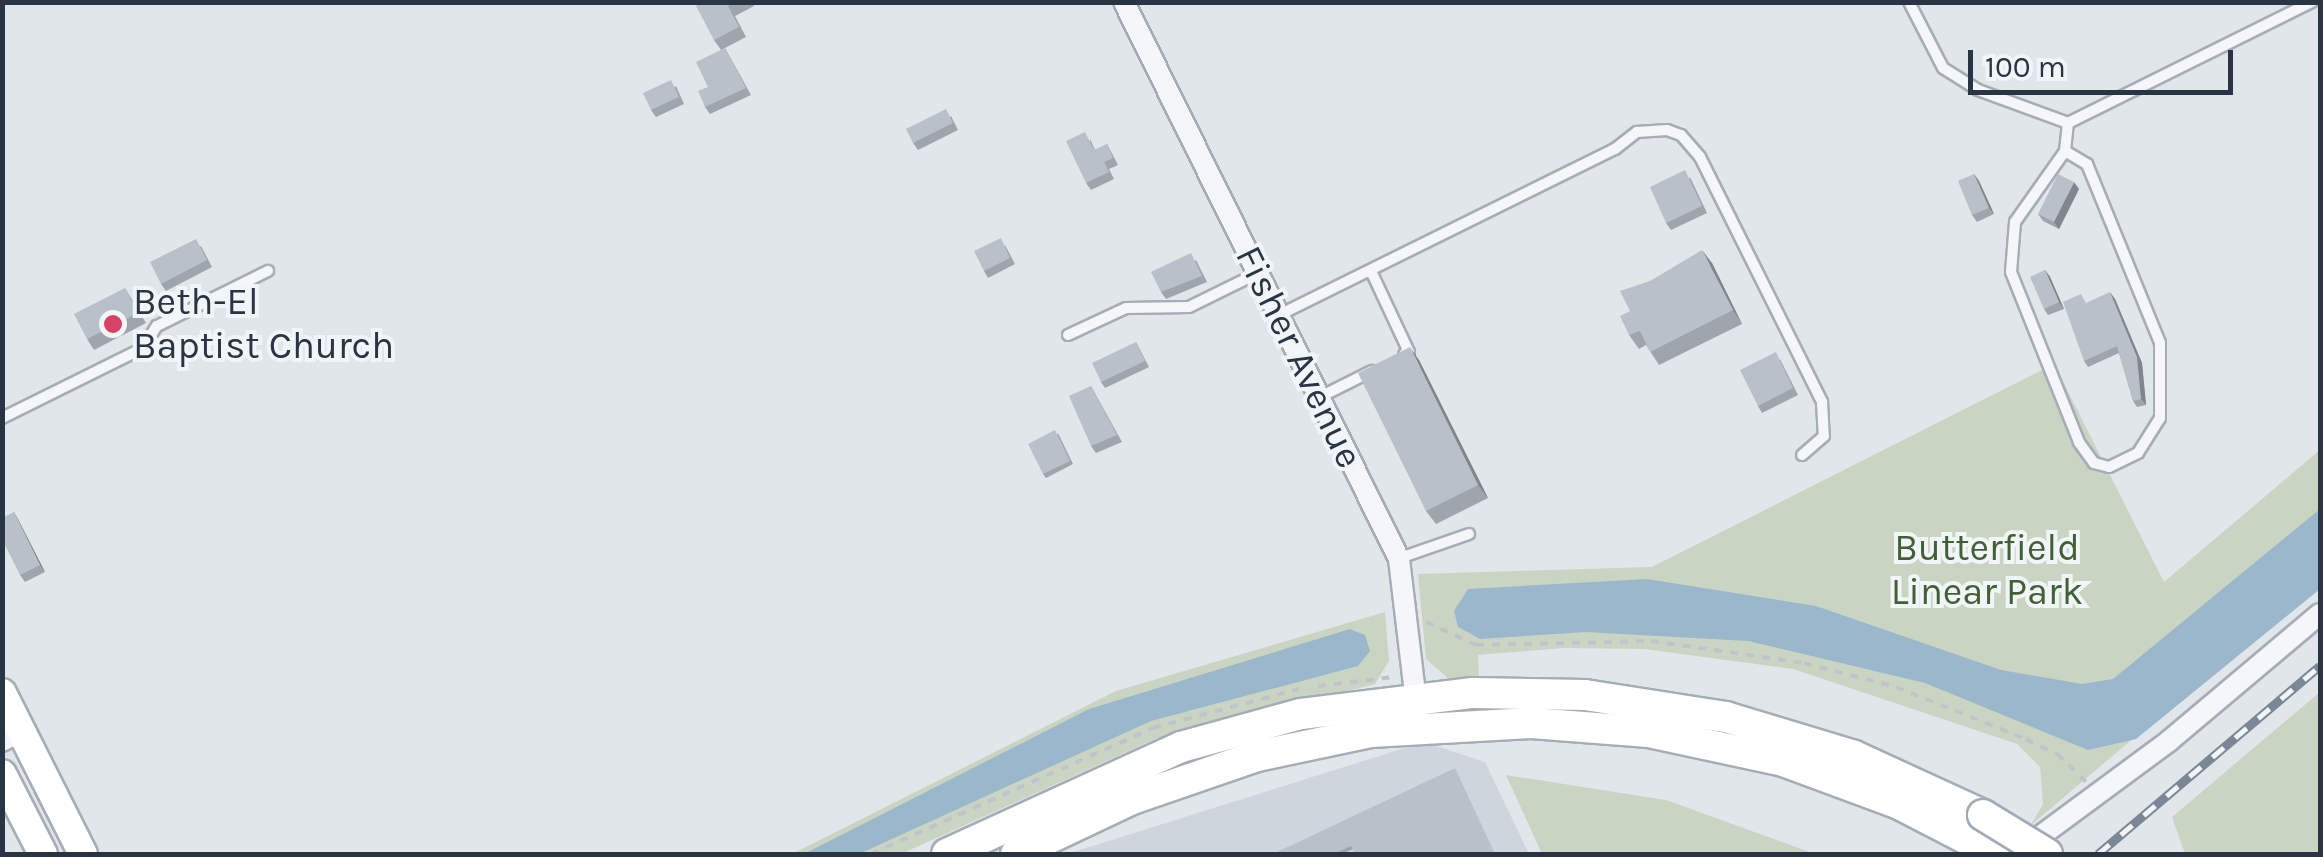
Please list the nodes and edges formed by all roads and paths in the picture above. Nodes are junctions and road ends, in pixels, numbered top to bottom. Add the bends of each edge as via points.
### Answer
1 (1124, 2) edge
2 (1909, 2) edge
3 (2312, 2) edge
4 (2068, 123) junction
5 (2066, 151) junction
6 (268, 271) dead end
7 (1371, 271) junction
8 (1258, 273) junction
9 (1278, 315) junction
10 (1068, 335) dead end
11 (1319, 398) junction
12 (2, 418) edge
13 (1802, 456) dead end
14 (1470, 534) dead end
15 (1398, 559) junction
16 (2320, 614) edge
17 (1406, 623) junction
18 (2, 693) edge
19 (1416, 696) junction
20 (1418, 727) junction
21 (12, 736) edge
22 (2, 774) edge
23 (2094, 793) junction
24 (1972, 825) junction
25 (43, 854) edge
26 (83, 854) edge
27 (947, 854) edge
28 (1016, 854) edge
29 (1996, 854) edge
30 (2016, 854) edge
31 (2047, 854) edge

1 - 8 street, Fisher Avenue
2 - 4 lane via 1942,68 1978,90
3 - 4 lane
4 - 5 lane
5 - 5 lane via 2015,222 2011,272 2079,442 2094,463 2109,467 2138,453 2160,418 2160,342 2087,164
6 - 12 lane via 157,326 143,348
7 - 9 lane
7 - 11 lane via 1409,352
7 - 13 lane via 1637,132 1681,135 1700,157 1822,402 1824,436
8 - 9 street, Fisher Avenue
8 - 10 lane via 1189,307 1126,308
9 - 11 street, Fisher Avenue
11 - 15 street, Fisher Avenue
14 - 15 lane
15 - 17 street, Fisher Avenue
16 - 23 street via 2169,742
17 - 19 street, Fisher Avenue
17 - 23 path via 1431,622 1476,645 1651,641 1804,663 1896,687 2026,739 2075,768
18 - 21 main road
19 - 20 street, Fisher Avenue
19 - 24 main road via 1585,695 1726,717 1854,756
19 - 27 main road via 1301,714 1181,747
20 - 24 main road via 1587,726 1717,744
20 - 28 main road via 1308,744 1195,775
21 - 26 main road
22 - 25 main road
23 - 30 street
24 - 29 main road
24 - 31 main road, bridge

